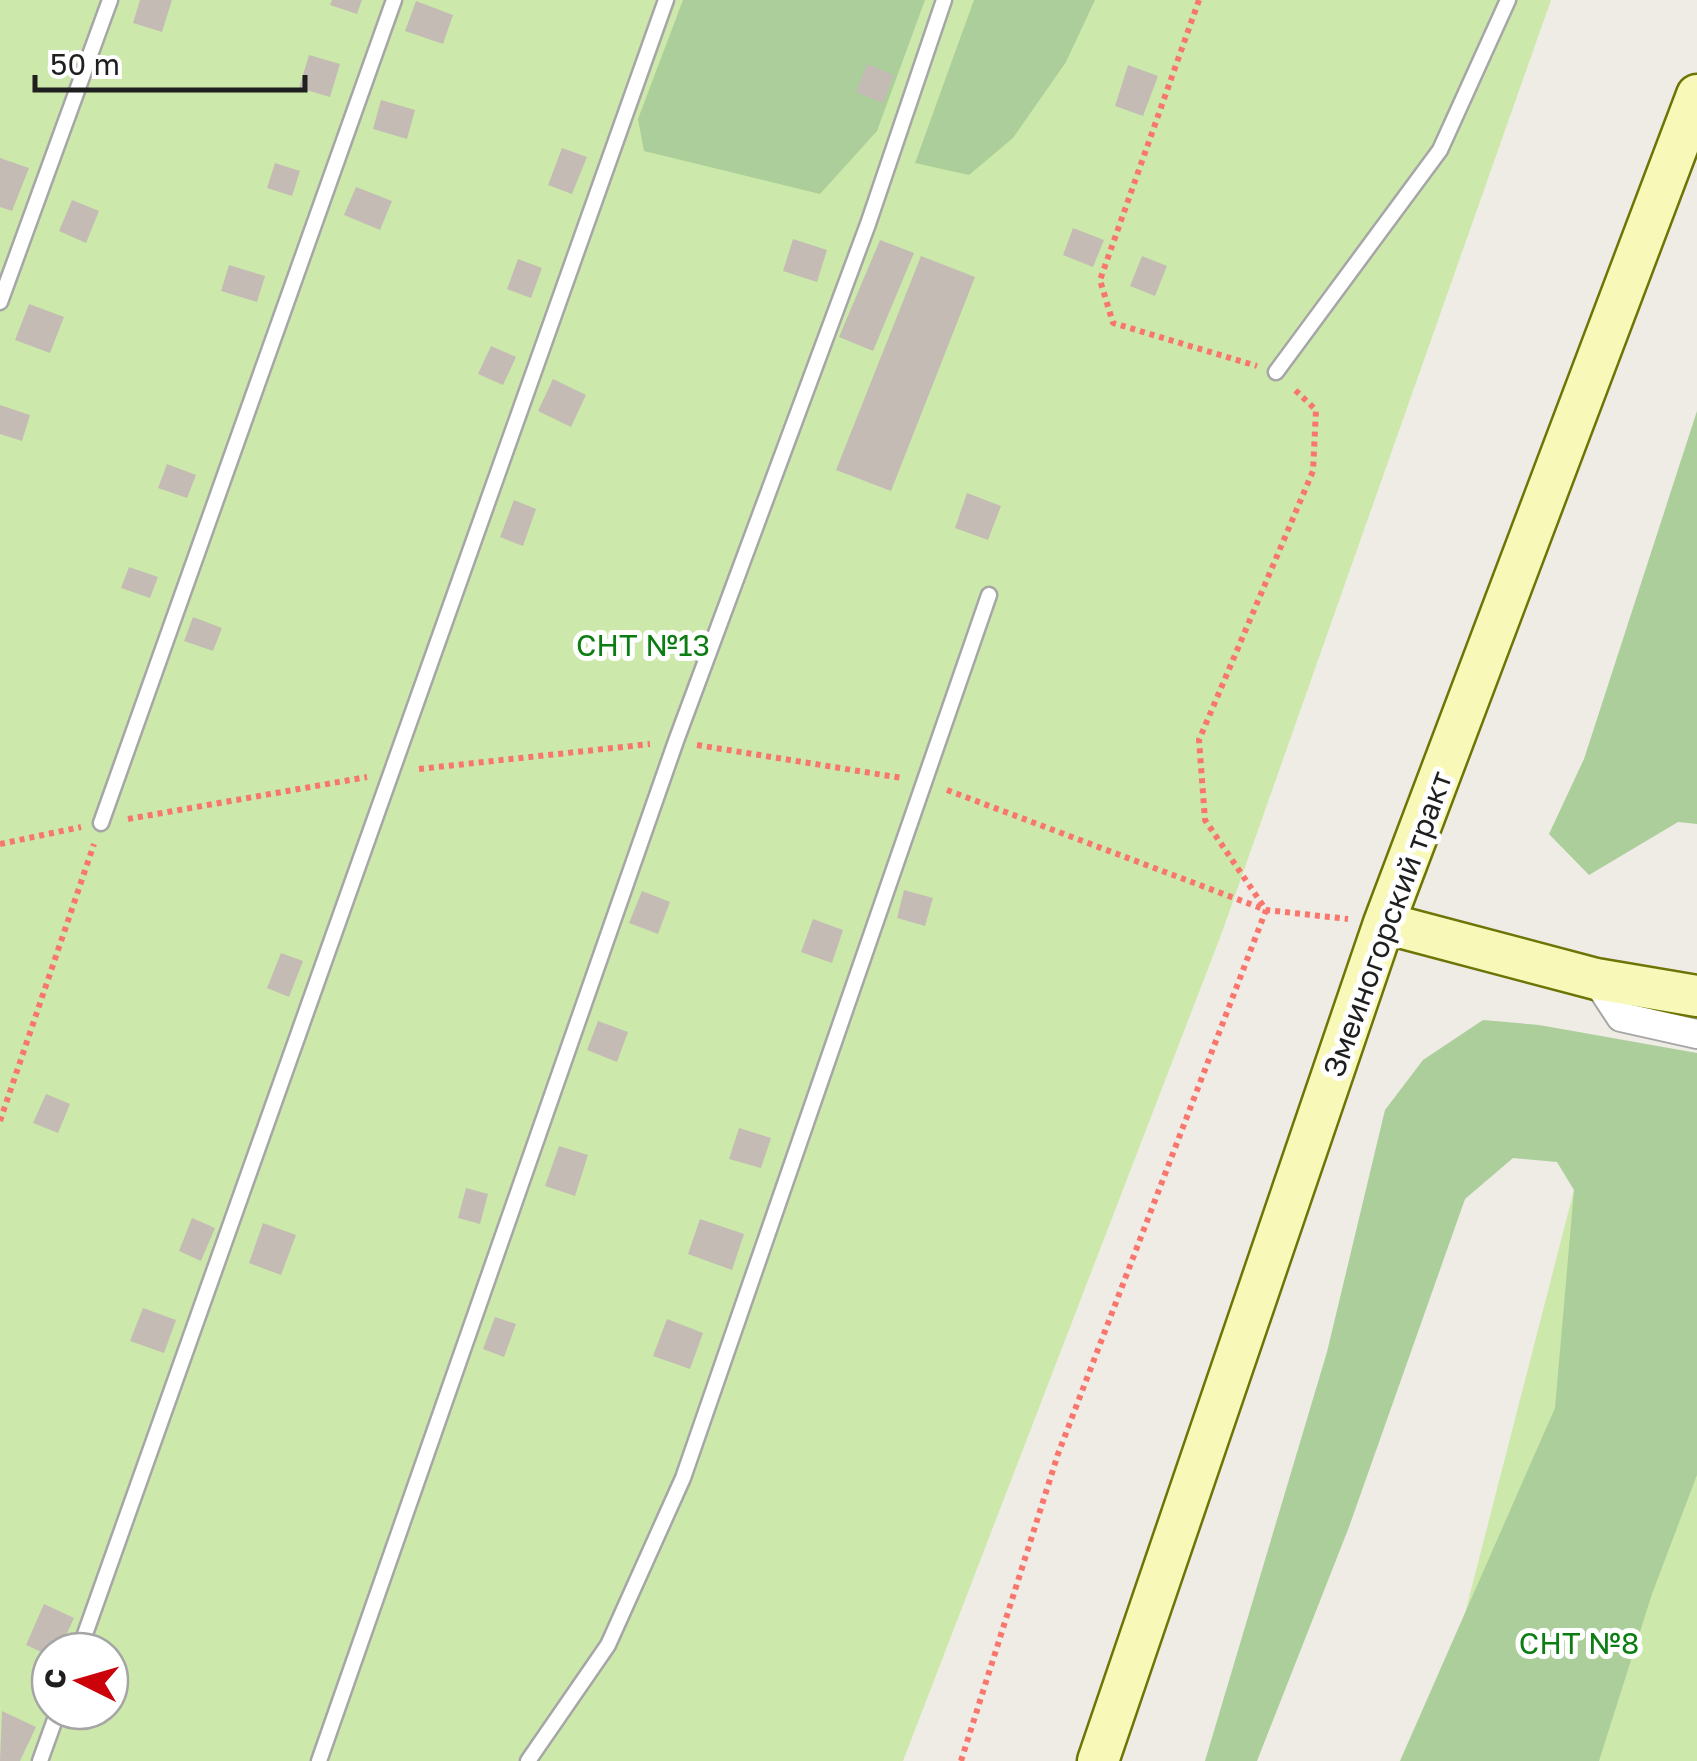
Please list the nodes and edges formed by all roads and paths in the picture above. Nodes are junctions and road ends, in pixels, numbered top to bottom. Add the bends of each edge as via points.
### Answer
1 (110, 0) edge
2 (394, 0) edge
3 (666, 0) edge
4 (944, 0) edge
5 (1199, 0) edge
6 (1508, 0) edge
7 (1697, 94) edge
8 (0, 302) edge
9 (1276, 372) junction
10 (989, 596) dead end
11 (676, 741) junction
12 (389, 773) junction
13 (924, 782) junction
14 (101, 824) junction
15 (0, 844) edge
16 (1266, 910) junction
17 (1384, 923) junction
18 (1596, 979) junction
19 (1697, 996) edge
20 (1697, 1034) edge
21 (0, 1121) edge
22 (86, 1631) edge
23 (51, 1731) edge
24 (40, 1761) edge
25 (319, 1761) edge
26 (528, 1761) edge
27 (961, 1761) edge
28 (1098, 1761) edge

1 - 8 lane
2 - 14 lane
3 - 12 lane
4 - 11 lane
5 - 9 path via 1100,280 1113,324
6 - 9 lane via 1440,150
7 - 17 main road, Змеиногорский тракт
9 - 16 path via 1316,410 1314,472 1199,740 1205,820
10 - 13 lane
11 - 12 path
11 - 13 path
11 - 25 lane
12 - 14 path
12 - 22 lane
13 - 16 path
13 - 26 lane via 683,1478 608,1646
14 - 15 path
14 - 21 path
16 - 17 path
16 - 27 path via 1058,1454
17 - 18 main road
17 - 28 main road, Змеиногорский тракт
18 - 19 main road
18 - 20 street via 1621,1017
23 - 24 lane

